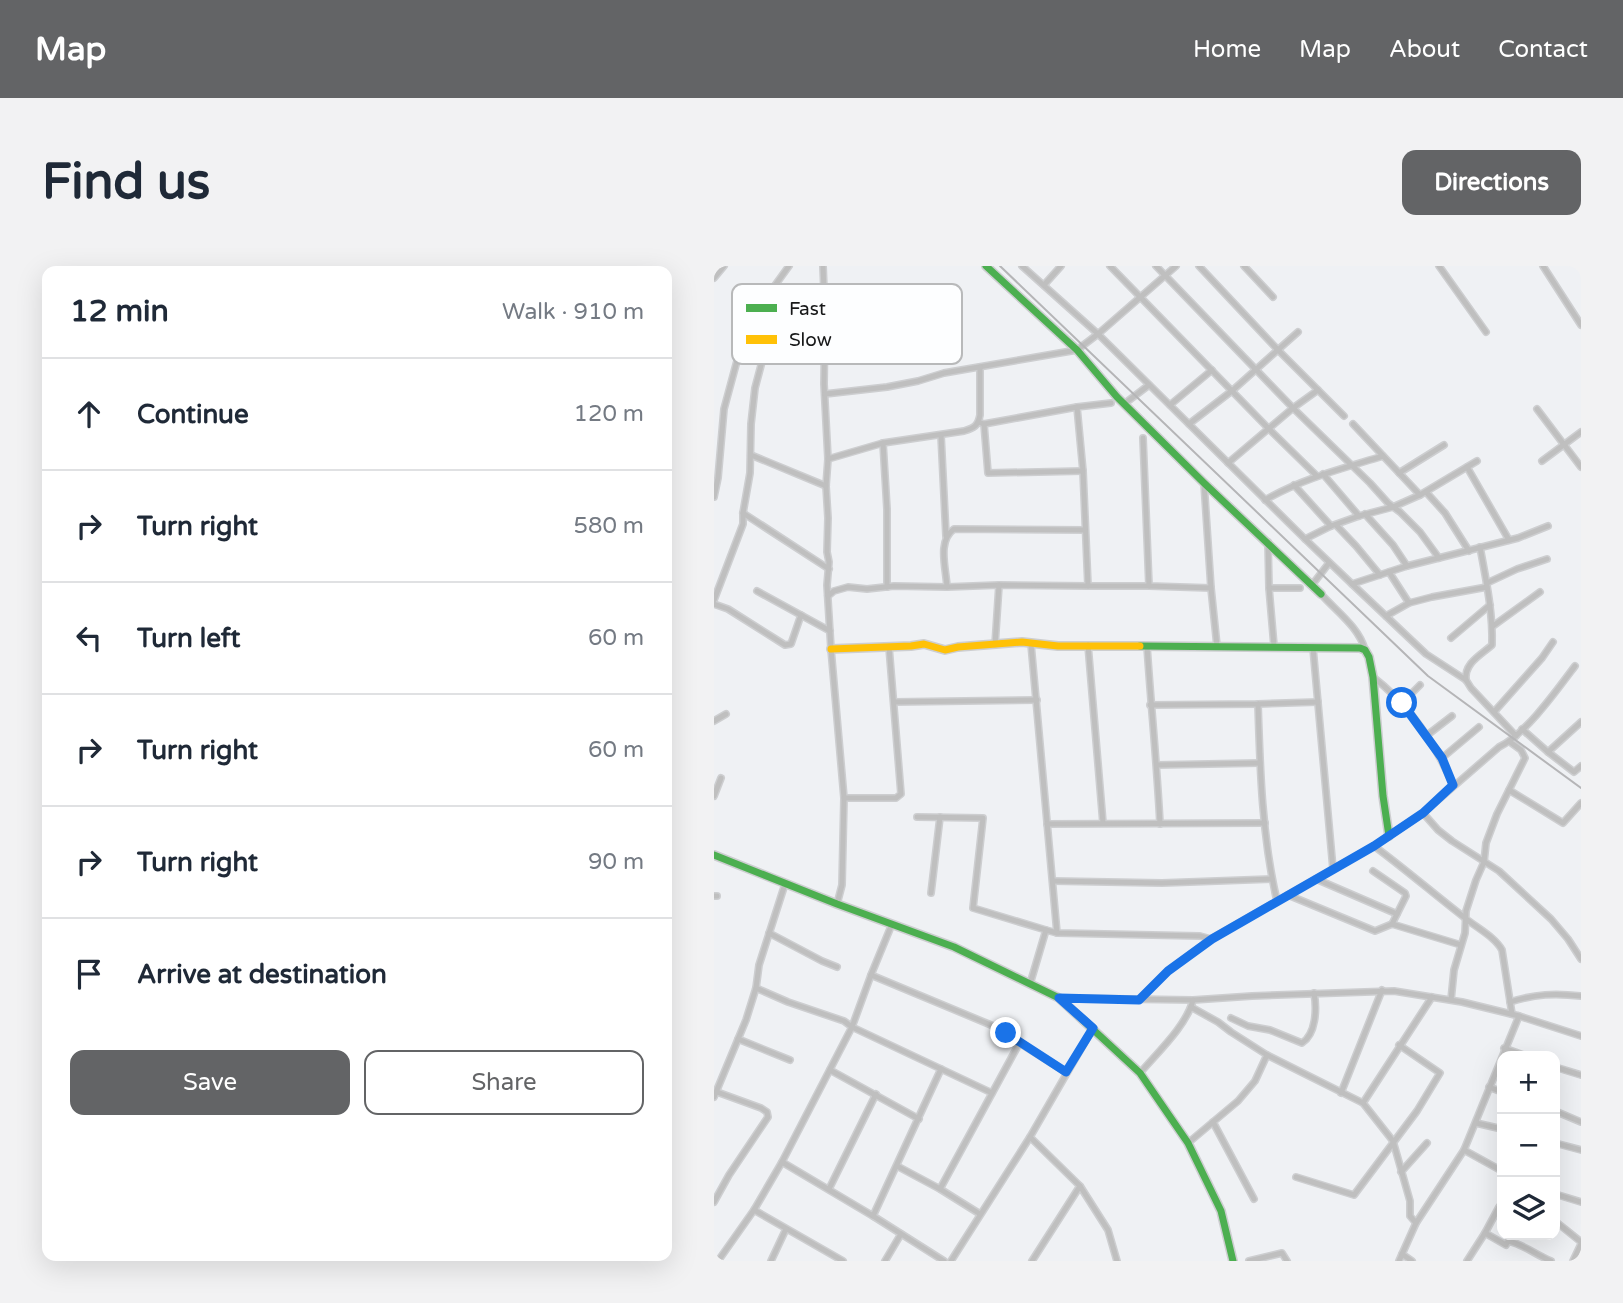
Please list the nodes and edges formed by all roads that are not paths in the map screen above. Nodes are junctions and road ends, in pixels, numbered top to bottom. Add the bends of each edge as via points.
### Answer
1 (724, 266) edge
2 (789, 266) edge
3 (823, 266) edge
4 (986, 266) edge
5 (1022, 266) edge
6 (1061, 266) edge
7 (1110, 266) edge
8 (1156, 266) edge
9 (1176, 266) edge
10 (1199, 266) edge
11 (1244, 266) edge
12 (1439, 266) edge
13 (1543, 266) edge
14 (1165, 276) junction
15 (714, 278) edge
16 (776, 284) edge
17 (823, 284) edge
18 (1044, 285) junction
19 (1273, 296) dead end
20 (1141, 297) junction
21 (1581, 325) edge
22 (1298, 332) dead end
23 (1486, 332) dead end
24 (1098, 334) junction
25 (1077, 350) junction
26 (1278, 350) junction
27 (736, 364) edge
28 (761, 364) edge
29 (825, 364) edge
30 (980, 368) junction
31 (1212, 370) junction
32 (1256, 370) junction
33 (1150, 385) junction
34 (1233, 390) junction
35 (1318, 390) junction
36 (825, 394) junction
37 (1111, 403) dead end
38 (1124, 404) junction
39 (1170, 405) junction
40 (1077, 407) junction
41 (1293, 408) junction
42 (1537, 409) dead end
43 (1344, 416) dead end
44 (981, 423) junction
45 (1189, 424) junction
46 (1353, 424) dead end
47 (1269, 429) junction
48 (1581, 432) edge
49 (941, 435) junction
50 (1143, 438) dead end
51 (883, 443) junction
52 (1444, 444) dead end
53 (1564, 445) junction
54 (751, 455) junction
55 (1383, 456) junction
56 (828, 459) junction
57 (1477, 461) dead end
58 (1542, 461) dead end
59 (1228, 463) junction
60 (1352, 466) junction
61 (1468, 467) junction
62 (1581, 467) edge
63 (1083, 471) junction
64 (1399, 473) junction
65 (1320, 475) junction
66 (1204, 483) junction
67 (1294, 485) junction
68 (826, 486) junction
69 (1423, 493) junction
70 (714, 497) edge
71 (1265, 500) junction
72 (1393, 507) junction
73 (743, 513) junction
74 (1362, 515) junction
75 (1333, 526) junction
76 (1548, 526) dead end
77 (1085, 530) junction
78 (946, 537) junction
79 (1304, 539) junction
80 (1509, 540) junction
81 (1268, 542) junction
82 (1480, 547) junction
83 (1469, 551) junction
84 (1439, 558) junction
85 (1547, 559) dead end
86 (1329, 563) junction
87 (1407, 566) junction
88 (830, 569) junction
89 (1389, 572) junction
90 (1380, 575) junction
91 (1352, 584) junction
92 (999, 585) junction
93 (1312, 585) junction
94 (1487, 585) junction
95 (1088, 586) junction
96 (1149, 586) junction
97 (887, 587) junction
98 (947, 587) junction
99 (1211, 588) junction
100 (1269, 588) junction
101 (1300, 588) dead end
102 (757, 591) dead end
103 (1541, 592) dead end
104 (1321, 594) joint
105 (828, 596) junction
106 (714, 602) edge
107 (1409, 603) junction
108 (1490, 605) junction
109 (801, 615) junction
110 (1386, 616) junction
111 (1493, 626) junction
112 (830, 631) junction
113 (1451, 638) dead end
114 (1553, 642) dead end
115 (1031, 644) junction
116 (995, 645) junction
117 (1088, 645) junction
118 (1147, 646) junction
119 (1217, 646) junction
120 (1274, 646) junction
121 (889, 647) junction
122 (1312, 648) junction
123 (831, 649) junction
124 (1365, 650) junction
125 (1575, 666) dead end
126 (1373, 677) junction
127 (1466, 680) junction
128 (1420, 685) dead end
129 (1037, 700) junction
130 (894, 702) junction
131 (1318, 702) junction
132 (1402, 703) junction
133 (1258, 704) junction
134 (1150, 705) junction
135 (1494, 712) junction
136 (726, 714) dead end
137 (1452, 716) dead end
138 (714, 721) edge
139 (1581, 722) edge
140 (1479, 727) dead end
141 (1522, 729) junction
142 (1426, 736) junction
143 (1516, 736) junction
144 (1510, 742) junction
145 (1548, 752) junction
146 (1442, 758) junction
147 (1260, 763) junction
148 (1157, 765) junction
149 (1581, 766) edge
150 (1574, 772) junction
151 (1581, 777) edge
152 (721, 778) dead end
153 (1453, 785) junction
154 (1509, 790) junction
155 (714, 796) edge
156 (844, 798) junction
157 (1581, 803) edge
158 (1423, 813) junction
159 (917, 817) dead end
160 (940, 817) junction
161 (1103, 823) junction
162 (1265, 823) junction
163 (1047, 824) junction
164 (1160, 824) junction
165 (1389, 836) junction
166 (1374, 846) junction
167 (714, 855) edge
168 (1484, 862) junction
169 (1333, 869) junction
170 (1373, 871) dead end
171 (1272, 879) junction
172 (1316, 879) junction
173 (1053, 881) junction
174 (785, 884) junction
175 (931, 893) dead end
176 (1288, 895) junction
177 (1277, 901) junction
178 (838, 904) junction
179 (1397, 914) junction
180 (1466, 919) junction
181 (892, 924) junction
182 (1392, 924) junction
183 (1046, 930) junction
184 (769, 933) junction
185 (1057, 933) junction
186 (1212, 939) junction
187 (1461, 945) junction
188 (1581, 959) edge
189 (837, 967) dead end
190 (871, 975) junction
191 (1030, 984) junction
192 (756, 988) junction
193 (1382, 990) junction
194 (1314, 993) junction
195 (1581, 996) edge
196 (1432, 997) junction
197 (1059, 998) junction
198 (1139, 1000) junction
199 (1193, 1000) junction
200 (1451, 1000) junction
201 (1510, 1002) junction
202 (1191, 1007) junction
203 (1515, 1015) junction
204 (1231, 1018) dead end
205 (852, 1027) junction
206 (1093, 1028) junction
207 (1581, 1036) edge
208 (738, 1039) junction
209 (1020, 1042) junction
210 (1399, 1045) junction
211 (1504, 1048) junction
212 (1512, 1051) edge
213 (1266, 1055) junction
214 (790, 1060) dead end
215 (942, 1069) junction
216 (1560, 1069) edge
217 (830, 1070) junction
218 (1066, 1072) junction
219 (1140, 1073) junction
220 (1581, 1075) edge
221 (1489, 1087) junction
222 (1497, 1090) edge
223 (992, 1093) junction
224 (1341, 1093) junction
225 (876, 1094) junction
226 (715, 1095) edge
227 (1363, 1103) junction
228 (1560, 1113) edge
229 (919, 1119) junction
230 (1213, 1122) junction
231 (1581, 1122) edge
232 (1476, 1123) junction
233 (1497, 1128) edge
234 (1030, 1137) junction
235 (1394, 1142) junction
236 (1188, 1143) junction
237 (1427, 1143) dead end
238 (1560, 1144) edge
239 (1464, 1150) junction
240 (1581, 1150) edge
241 (782, 1162) junction
242 (897, 1166) junction
243 (1497, 1168) edge
244 (1401, 1172) junction
245 (1296, 1177) dead end
246 (1080, 1186) junction
247 (829, 1189) junction
248 (940, 1189) junction
249 (1560, 1196) edge
250 (1254, 1199) dead end
251 (714, 1202) edge
252 (1581, 1202) edge
253 (754, 1210) junction
254 (1497, 1211) edge
255 (979, 1214) junction
256 (873, 1216) junction
257 (1416, 1223) junction
258 (1560, 1227) edge
259 (786, 1229) junction
260 (1485, 1233) junction
261 (901, 1234) junction
262 (1497, 1240) edge
263 (1512, 1240) edge
264 (1580, 1246) edge
265 (1400, 1258) edge
266 (717, 1260) edge
267 (771, 1261) edge
268 (843, 1261) edge
269 (885, 1261) edge
270 (944, 1261) edge
271 (951, 1261) edge
272 (1032, 1261) edge
273 (1117, 1261) edge
274 (1233, 1261) edge
275 (1249, 1261) edge
276 (1287, 1261) edge
277 (1412, 1261) edge
278 (1468, 1261) edge
279 (1550, 1261) edge
280 (1573, 1261) edge

1 - 15 street
2 - 16 street
3 - 17 street
4 - 25 street
5 - 18 street
6 - 18 street
7 - 20 street
8 - 14 street
9 - 14 street
10 - 26 street
11 - 19 street
12 - 23 street
13 - 21 street
14 - 20 street
14 - 32 street
18 - 24 street
20 - 24 street
20 - 31 street
22 - 26 street
24 - 25 street
24 - 33 street
25 - 30 street
25 - 38 street
26 - 32 street
26 - 35 street
27 - 70 street via 724,409
28 - 54 street via 755,388
29 - 36 street
30 - 36 street
30 - 44 street
31 - 34 street
31 - 39 street
32 - 34 street
32 - 41 street
33 - 38 street
33 - 39 street
34 - 45 street
34 - 47 street
35 - 41 street
35 - 43 street
36 - 56 street
37 - 40 street
38 - 66 street
39 - 45 street
40 - 44 street
40 - 63 street
41 - 47 street
41 - 60 street
42 - 53 street
44 - 49 street
44 - 63 street via 988,472
45 - 59 street
46 - 55 street
47 - 59 street
47 - 65 street
48 - 53 street
49 - 51 street
49 - 78 street
50 - 96 street
51 - 56 street
51 - 97 street
52 - 64 street
53 - 58 street
53 - 62 street
54 - 68 street
54 - 73 street
55 - 60 street
55 - 64 street
56 - 68 street
57 - 61 street
59 - 71 street
60 - 65 street
60 - 72 street
61 - 69 street
61 - 80 street
63 - 77 street
64 - 69 street
65 - 67 street
65 - 74 street
66 - 81 street
66 - 99 street
67 - 71 street
67 - 75 street
68 - 88 street
69 - 72 street
69 - 83 street via 1445,513
71 - 79 street
72 - 74 street
72 - 84 street
73 - 88 street
73 - 106 street via 740,534
74 - 75 street
74 - 87 street
75 - 79 street
75 - 90 street
76 - 80 street
77 - 78 street via 960,528
77 - 95 street
78 - 98 street
79 - 86 street
80 - 82 street
81 - 93 street
81 - 100 street
82 - 83 street
82 - 94 street
83 - 84 street
84 - 87 street
85 - 94 street
86 - 91 street
86 - 93 street
87 - 89 street
88 - 105 street
89 - 90 street
89 - 107 street
90 - 91 street
91 - 110 street
92 - 95 street
92 - 98 street
92 - 116 street
93 - 104 street
94 - 107 street
94 - 108 street
95 - 96 street
96 - 99 street
97 - 98 street
97 - 105 street via 848,587
99 - 119 street
100 - 101 street
100 - 120 street
102 - 109 street
103 - 111 street
104 - 124 street via 1356,631
105 - 112 street
106 - 109 street via 785,645 791,644
107 - 110 street
108 - 111 street
108 - 113 street
109 - 112 street
110 - 127 street via 1426,654
111 - 127 street via 1492,645 1467,667
112 - 123 street
114 - 135 street
115 - 116 street
115 - 117 street
115 - 129 street
116 - 121 street via 945,650 924,644
117 - 118 street
117 - 161 street
118 - 119 street
118 - 134 street
119 - 120 street
120 - 122 street
121 - 123 street
121 - 130 street
122 - 124 street
122 - 131 street
123 - 156 street
124 - 126 street
125 - 141 street
126 - 132 street
126 - 165 street
127 - 135 street
128 - 132 street
129 - 130 street
129 - 163 street
130 - 156 street via 901,794 896,798
131 - 133 street
131 - 169 street
132 - 142 street
133 - 134 street
133 - 147 street
134 - 148 street
135 - 143 street
136 - 138 street
137 - 142 street
139 - 145 street
140 - 146 street
141 - 143 street
141 - 145 street
142 - 146 street
143 - 144 street
144 - 153 street
144 - 154 street via 1525,758
145 - 150 street
146 - 153 street
147 - 148 street
147 - 162 street
148 - 164 street
149 - 150 street
150 - 151 street
152 - 155 street
153 - 158 street
154 - 157 street via 1563,823
154 - 168 street via 1486,843
156 - 178 street
158 - 165 street
158 - 168 street via 1438,830
159 - 160 street
160 - 175 street
160 - 183 street via 983,818 974,908
161 - 163 street
161 - 164 street
162 - 164 street
162 - 171 street
163 - 173 street
165 - 166 street
166 - 169 street
166 - 180 street
167 - 174 street
168 - 180 street
168 - 188 street via 1551,919
169 - 172 street
170 - 179 street via 1405,892
171 - 173 street
171 - 177 street
172 - 176 street
172 - 179 street
173 - 185 street
174 - 178 street
174 - 184 street
176 - 177 street
176 - 182 street via 1375,930
177 - 186 street
178 - 181 street
179 - 182 street
180 - 187 street
180 - 201 street via 1502,950
181 - 190 street
181 - 191 street via 954,947
182 - 187 street
183 - 185 street
183 - 191 street
184 - 189 street
184 - 192 street
185 - 186 street
186 - 198 street via 1168,971
187 - 200 street
190 - 205 street
190 - 209 street via 991,1025
191 - 197 street
192 - 205 street
192 - 208 street
193 - 194 street
193 - 196 street
193 - 224 street
194 - 199 street
194 - 204 street via 1315,1019 1302,1044
195 - 201 street via 1555,993
196 - 200 street
196 - 210 street
197 - 198 street
197 - 206 street
198 - 199 street
199 - 202 street
200 - 203 street
201 - 203 street
202 - 213 street
202 - 219 street
203 - 207 street
203 - 211 street
205 - 215 street
205 - 217 street
206 - 218 street
206 - 219 street
208 - 214 street
208 - 226 street
209 - 218 street
209 - 223 street
210 - 227 street
210 - 235 street via 1440,1073
211 - 212 street
211 - 221 street
213 - 224 street
213 - 230 street via 1255,1081
215 - 223 street
215 - 229 street
216 - 220 street
217 - 225 street
217 - 241 street
218 - 234 street
219 - 236 street
221 - 222 street
221 - 232 street
223 - 248 street
224 - 227 street
225 - 229 street
225 - 247 street
226 - 251 street via 761,1108 768,1117
227 - 235 street
228 - 231 street
229 - 242 street
230 - 236 street
230 - 250 street
232 - 233 street
232 - 239 street
234 - 246 street
234 - 255 street
235 - 244 street
235 - 245 street via 1354,1195
236 - 274 street via 1221,1211
237 - 244 street
238 - 240 street
239 - 243 street
239 - 257 street
241 - 247 street
241 - 253 street
242 - 248 street
242 - 256 street
244 - 257 street via 1410,1216
246 - 272 street
246 - 273 street via 1108,1230
247 - 256 street
248 - 255 street
249 - 252 street
253 - 259 street
253 - 266 street
254 - 260 street
255 - 271 street
256 - 261 street
257 - 265 street
258 - 264 street
259 - 267 street
259 - 268 street
260 - 262 street
260 - 278 street
261 - 269 street
261 - 270 street
263 - 279 street
264 - 280 street
265 - 277 street
275 - 276 street via 1282,1253

